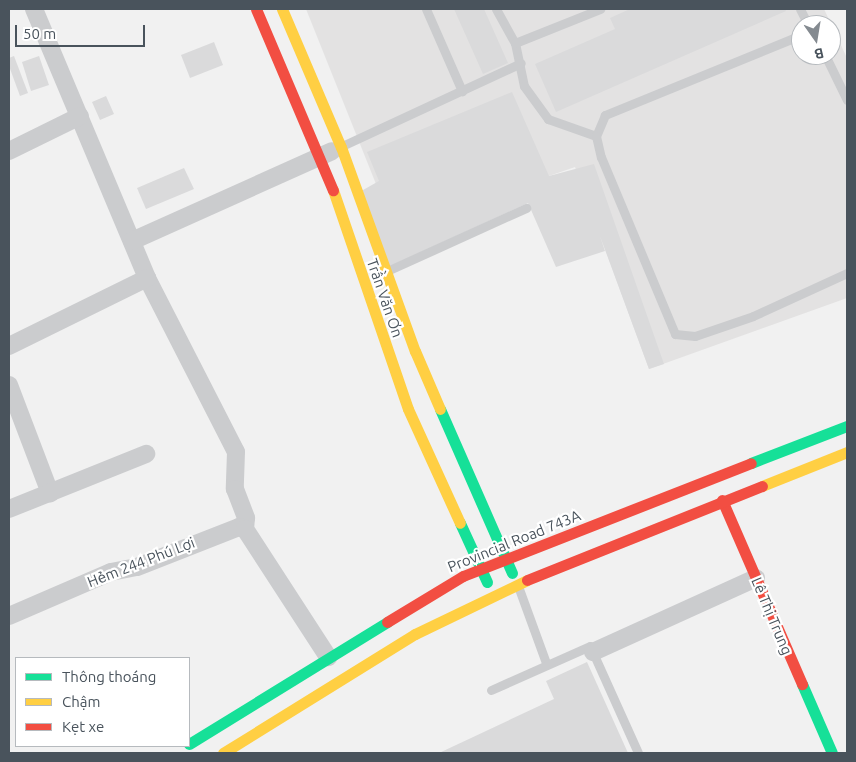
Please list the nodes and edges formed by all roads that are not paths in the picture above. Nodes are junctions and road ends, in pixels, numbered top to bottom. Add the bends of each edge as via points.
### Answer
1 (34, 9) edge
2 (256, 9) edge
3 (282, 9) edge
4 (426, 9) edge
5 (496, 9) edge
6 (600, 9) edge
7 (791, 39) edge
8 (515, 42) junction
9 (521, 63) junction
10 (829, 65) edge
11 (462, 91) junction
12 (847, 100) edge
13 (80, 116) junction
14 (596, 136) junction
15 (341, 147) junction
16 (9, 151) edge
17 (321, 156) junction
18 (526, 208) dead end
19 (132, 241) junction
20 (387, 271) junction
21 (847, 273) edge
22 (147, 278) junction
23 (9, 346) edge
24 (9, 385) edge
25 (847, 426) edge
26 (847, 452) edge
27 (146, 454) dead end
28 (712, 478) junction
29 (50, 492) junction
30 (722, 500) junction
31 (9, 509) edge
32 (245, 529) junction
33 (505, 559) junction
34 (481, 569) junction
35 (756, 578) junction
36 (517, 584) junction
37 (494, 595) junction
38 (9, 616) edge
39 (593, 652) junction
40 (328, 657) junction
41 (546, 663) junction
42 (491, 690) dead end
43 (190, 743) edge
44 (223, 753) edge
45 (638, 753) edge
46 (832, 753) edge

1 - 13 street
2 - 17 street, Trần Văn Ơn
3 - 15 street, Trần Văn Ơn
4 - 11 lane
5 - 8 lane
6 - 8 lane
7 - 14 lane via 605,115
8 - 9 lane
9 - 11 lane
9 - 14 lane via 524,86 548,119
10 - 12 lane
11 - 15 lane
13 - 16 street
13 - 19 street
14 - 21 lane via 601,157 675,334 695,336 712,331
15 - 17 street
15 - 20 street, Trần Văn Ơn
17 - 19 street
17 - 34 street, Trần Văn Ơn via 408,409
18 - 20 lane
19 - 22 street
20 - 33 street, Trần Văn Ơn via 415,351
22 - 23 street
22 - 32 street via 236,452 235,488 246,518
24 - 29 street
25 - 28 street, Provincial Road 743A
26 - 30 street
27 - 29 street
28 - 30 street, Lê Thị Trung
28 - 33 street, Provincial Road 743A
29 - 31 street
30 - 35 street, Lê Thị Trung
30 - 36 street
32 - 38 street, Hẻm 244 Phú Lợi via 221,531 137,567 111,572
32 - 40 street
33 - 34 street, Provincial Road 743A
33 - 36 street, Trần Văn Ơn
34 - 37 street, Trần Văn Ơn
34 - 40 street, Provincial Road 743A via 404,609
35 - 39 street
35 - 46 street, Lê Thị Trung
36 - 37 street
36 - 41 lane
37 - 44 street via 415,634
39 - 41 lane via 590,646
39 - 45 lane
40 - 43 street, Provincial Road 743A
41 - 42 lane

